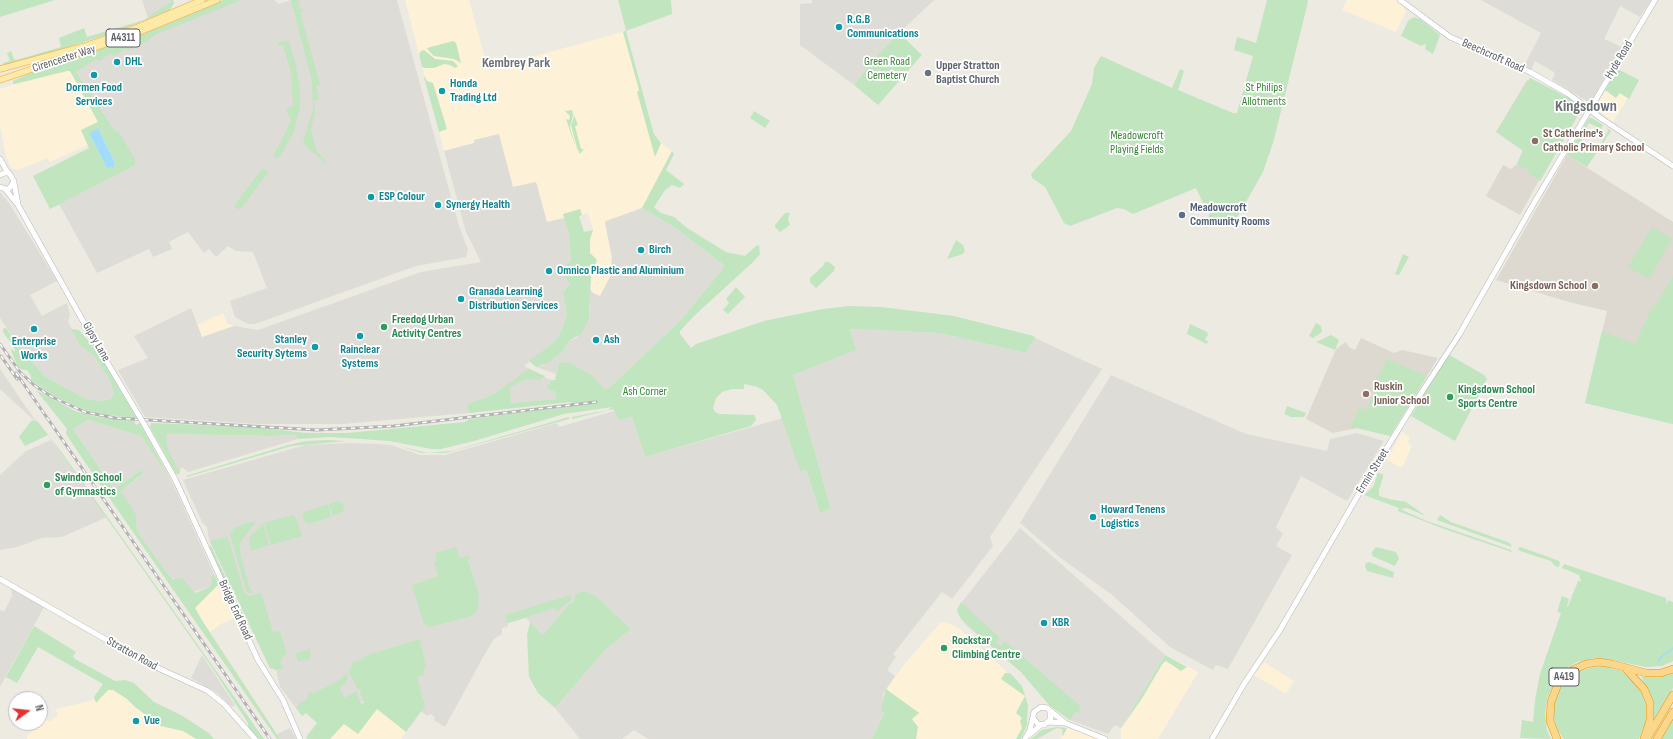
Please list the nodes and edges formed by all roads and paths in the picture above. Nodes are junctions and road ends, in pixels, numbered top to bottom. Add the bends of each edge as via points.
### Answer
1 (202, 0) edge
2 (217, 0) edge
3 (1400, 0) edge
4 (1655, 0) edge
5 (0, 69) edge
6 (0, 80) edge
7 (1589, 109) junction
8 (0, 158) edge
9 (1673, 166) edge
10 (8, 173) junction
11 (0, 175) edge
12 (14, 184) junction
13 (2, 188) edge
14 (1534, 203) joint
15 (18, 205) junction
16 (175, 479) joint
17 (0, 579) edge
18 (1626, 669) junction
19 (1673, 669) edge
20 (1673, 696) edge
21 (1673, 712) edge
22 (1050, 713) junction
23 (1033, 718) junction
24 (1048, 722) junction
25 (1065, 723) junction
26 (1041, 725) junction
27 (1027, 737) edge
28 (255, 739) edge
29 (300, 739) edge
30 (1105, 739) edge
31 (1212, 739) edge
32 (1557, 739) edge
33 (1645, 739) edge
34 (1657, 739) edge

1 - 5 main road, Cirencester Way / A4311 via 102,40
2 - 6 main road, Cirencester Way / A4311 via 126,38
3 - 7 main road, Beechcroft Road via 1450,37 1530,72
4 - 7 main road, Hyde Road
7 - 9 main road, Beechcroft Road
7 - 14 main road, Hyde Road
8 - 10 main road
10 - 11 main road
10 - 12 main road, Gipsy Lane via 13,176
12 - 13 main road
12 - 15 main road, Gipsy Lane
13 - 15 main road, Gipsy Lane
14 - 31 main road, Ermin Street via 1459,335 1364,485 1280,630
15 - 16 main road, Gipsy Lane, bridge
16 - 29 main road, Bridge End Road via 258,660 283,700
17 - 28 main road, Stratton Road via 145,662 204,688 224,704
18 - 19 highway, A419 via 1652,674
18 - 32 highway, A419 via 1593,662 1565,676 1555,689 1550,704 1550,721
18 - 33 highway via 1644,689 1650,703 1650,720
20 - 33 highway
21 - 34 highway
22 - 23 main road via 1041,707 1035,710
22 - 24 main road
22 - 25 main road
23 - 26 main road
23 - 27 main road
24 - 25 main road
24 - 26 main road
25 - 30 main road
26 - 27 main road

